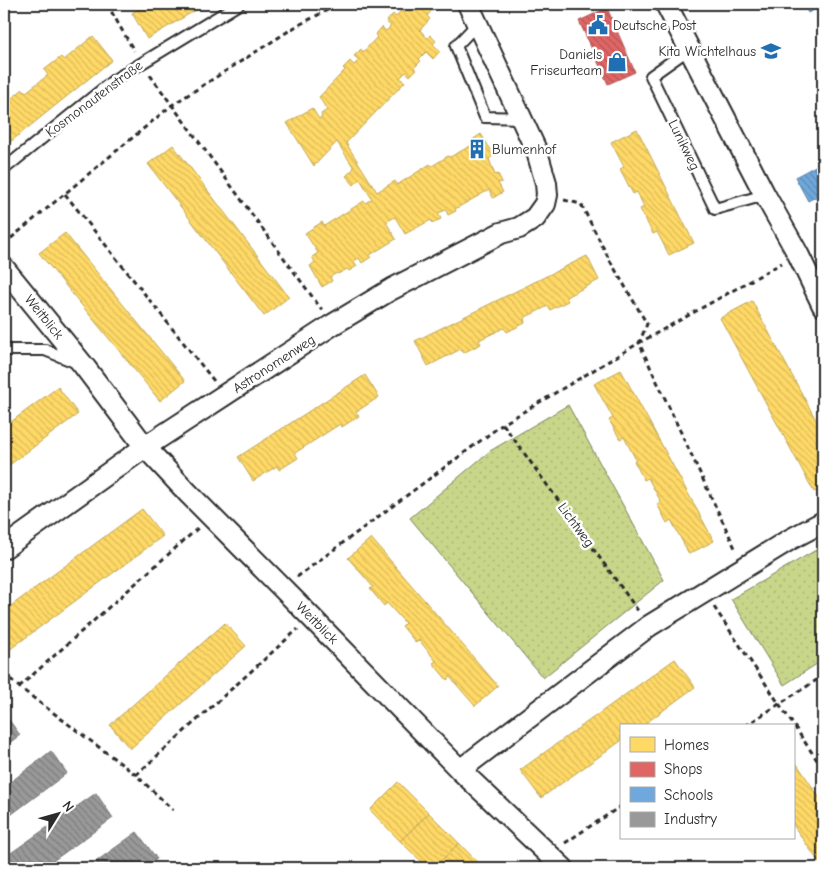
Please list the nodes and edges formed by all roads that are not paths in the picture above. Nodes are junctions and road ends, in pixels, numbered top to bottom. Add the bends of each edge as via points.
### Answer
1 (239, 4) edge
2 (666, 4) edge
3 (476, 11) edge
4 (689, 49) junction
5 (521, 118) junction
6 (4, 170) edge
7 (765, 194) junction
8 (4, 268) edge
9 (823, 306) edge
10 (4, 350) edge
11 (84, 366) junction
12 (145, 447) junction
13 (823, 522) edge
14 (4, 548) edge
15 (460, 770) junction
16 (563, 868) edge

1 - 6 lane, Kosmonautenstraße via 114,80
2 - 4 street
3 - 5 street
3 - 5 lane via 456,46 485,117
4 - 7 street
4 - 7 lane, Lunikweg via 651,76 714,209
5 - 12 street, Astronomenweg via 537,152 546,183 547,195 542,210 535,218 392,289
7 - 9 street
8 - 11 street, Weitblick
10 - 11 lane, Weitblick via 46,350
11 - 12 street, Weitblick
12 - 14 street, Astronomenweg
12 - 15 street, Weitblick
13 - 15 street via 649,626
15 - 16 street, Weitblick

